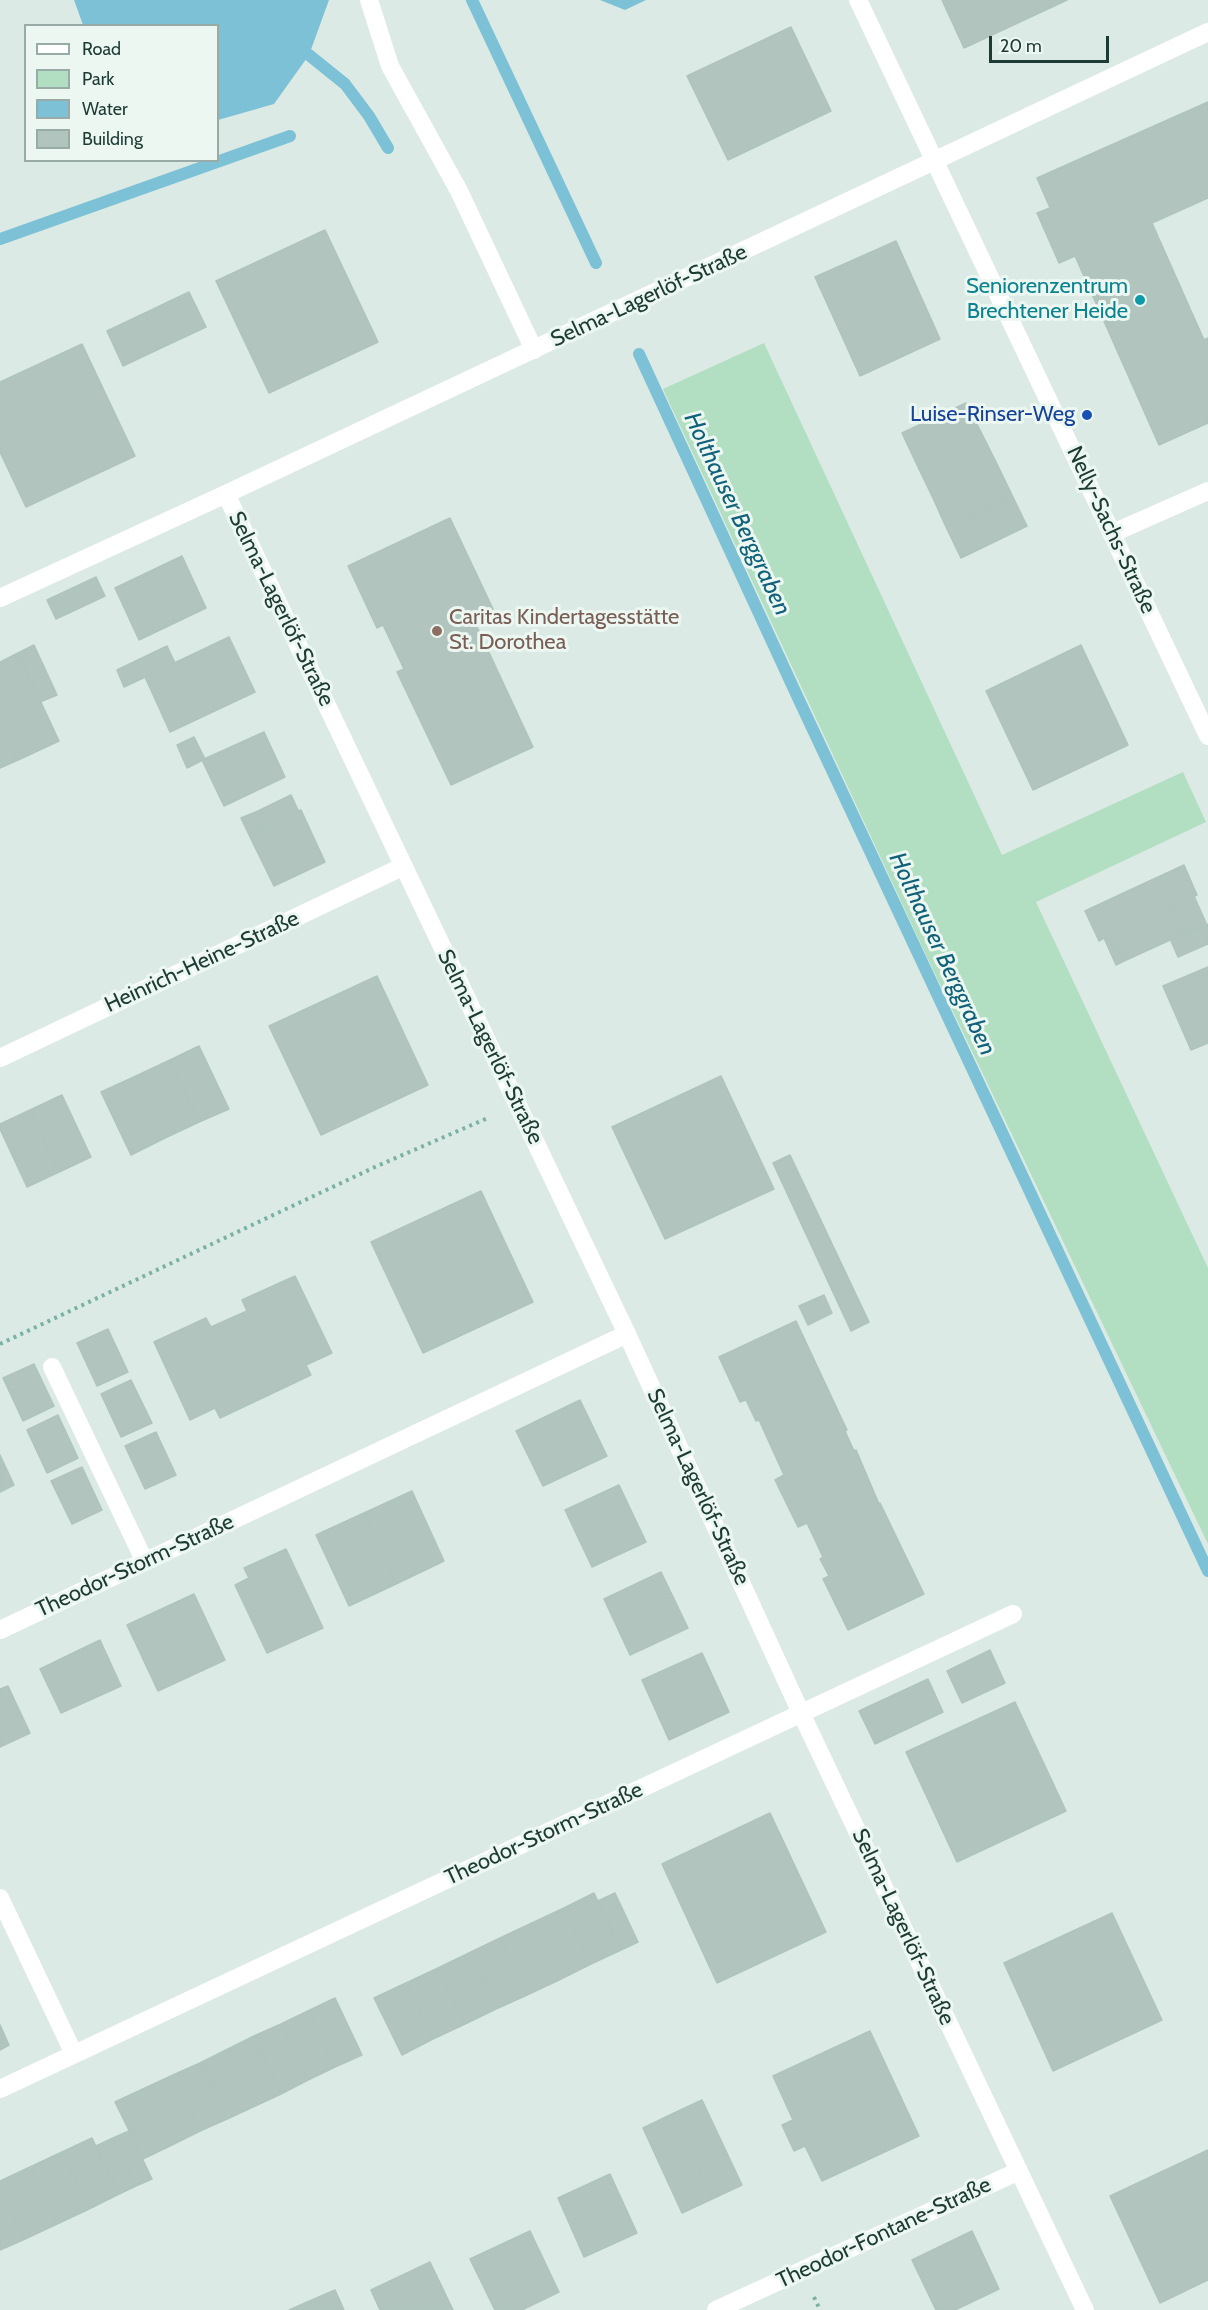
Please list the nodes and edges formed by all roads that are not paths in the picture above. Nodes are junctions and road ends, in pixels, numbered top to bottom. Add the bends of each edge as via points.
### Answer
1 (369, 0) edge
2 (858, 0) edge
3 (1208, 32) edge
4 (934, 161) junction
5 (534, 350) junction
6 (1208, 490) edge
7 (226, 494) junction
8 (1113, 533) junction
9 (0, 598) edge
10 (1208, 736) edge
11 (404, 866) junction
12 (0, 1058) edge
13 (627, 1334) junction
14 (52, 1367) dead end
15 (145, 1562) junction
16 (1013, 1614) dead end
17 (0, 1630) edge
18 (801, 1713) junction
19 (0, 1898) edge
20 (74, 2054) junction
21 (0, 2089) edge
22 (1019, 2171) junction
23 (716, 2310) edge
24 (1085, 2310) edge

1 - 5 street via 390,66 459,191
2 - 4 street, Nelly-Sachs-Straße
3 - 4 street, Selma-Lagerlöf-Straße
4 - 5 street, Selma-Lagerlöf-Straße
4 - 8 street, Nelly-Sachs-Straße
5 - 7 street, Selma-Lagerlöf-Straße
6 - 8 street
7 - 9 street
7 - 11 street, Selma-Lagerlöf-Straße
8 - 10 street, Nelly-Sachs-Straße
11 - 12 street, Heinrich-Heine-Straße
11 - 13 street, Selma-Lagerlöf-Straße
13 - 15 street, Theodor-Storm-Straße
13 - 18 street, Selma-Lagerlöf-Straße
14 - 15 street
15 - 17 street, Theodor-Storm-Straße
16 - 18 street, Theodor-Storm-Straße
18 - 20 street, Theodor-Storm-Straße
18 - 22 street, Selma-Lagerlöf-Straße
19 - 20 street
20 - 21 street, Theodor-Storm-Straße
22 - 23 street, Theodor-Fontane-Straße
22 - 24 street, Selma-Lagerlöf-Straße

